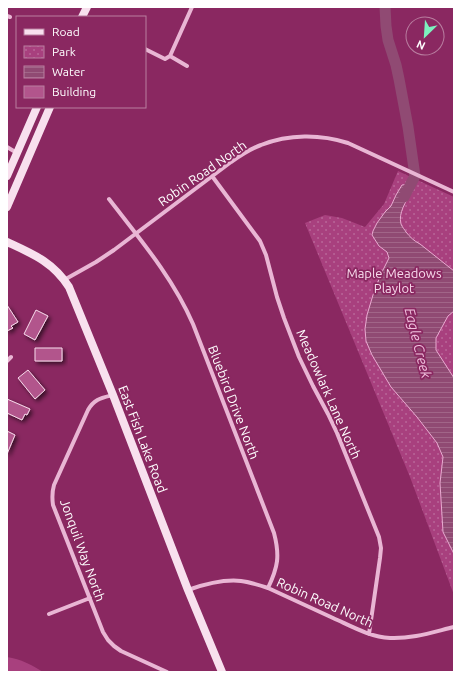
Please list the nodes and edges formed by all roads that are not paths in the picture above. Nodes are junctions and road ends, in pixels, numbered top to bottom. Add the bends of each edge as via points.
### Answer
1 (87, 7) edge
2 (192, 7) edge
3 (82, 16) edge
4 (146, 50) edge
5 (170, 56) junction
6 (187, 66) dead end
7 (37, 108) edge
8 (50, 108) edge
9 (7, 147) edge
10 (17, 153) junction
11 (7, 176) edge
12 (212, 176) junction
13 (454, 192) edge
14 (109, 199) dead end
15 (7, 207) edge
16 (136, 234) junction
17 (7, 242) edge
18 (64, 280) junction
19 (11, 357) dead end
20 (7, 362) edge
21 (113, 395) junction
22 (268, 588) junction
23 (188, 590) junction
24 (90, 598) junction
25 (49, 614) dead end
26 (454, 627) edge
27 (369, 634) junction
28 (167, 672) edge
29 (222, 672) edge

1 - 3 street
2 - 5 street
4 - 5 street via 165,59
5 - 6 street
7 - 10 street
8 - 15 street
9 - 10 street
10 - 11 street
12 - 13 street, Robin Road North via 246,152 261,145 277,140 311,136 348,143
12 - 16 street, Robin Road North
12 - 27 street, Meadowlark Lane North via 260,241 299,357 337,433 379,536 380,558
14 - 16 street, Bluebird Drive North
16 - 18 street, Robin Road North via 96,262
16 - 22 street, Bluebird Drive North via 164,272 186,309 274,533 278,562
17 - 18 street, East Fish Lake Road via 43,260
18 - 21 street, East Fish Lake Road via 78,307
19 - 20 street
21 - 23 street, East Fish Lake Road
21 - 24 street, Jonquil Way North via 99,399 91,406 52,492 54,505
22 - 23 street, Robin Road North via 226,580
22 - 27 street, Robin Road North
23 - 29 street, East Fish Lake Road
24 - 25 street
24 - 28 street, Jonquil Way North via 103,632 114,646
26 - 27 street, Robin Road North via 403,638

